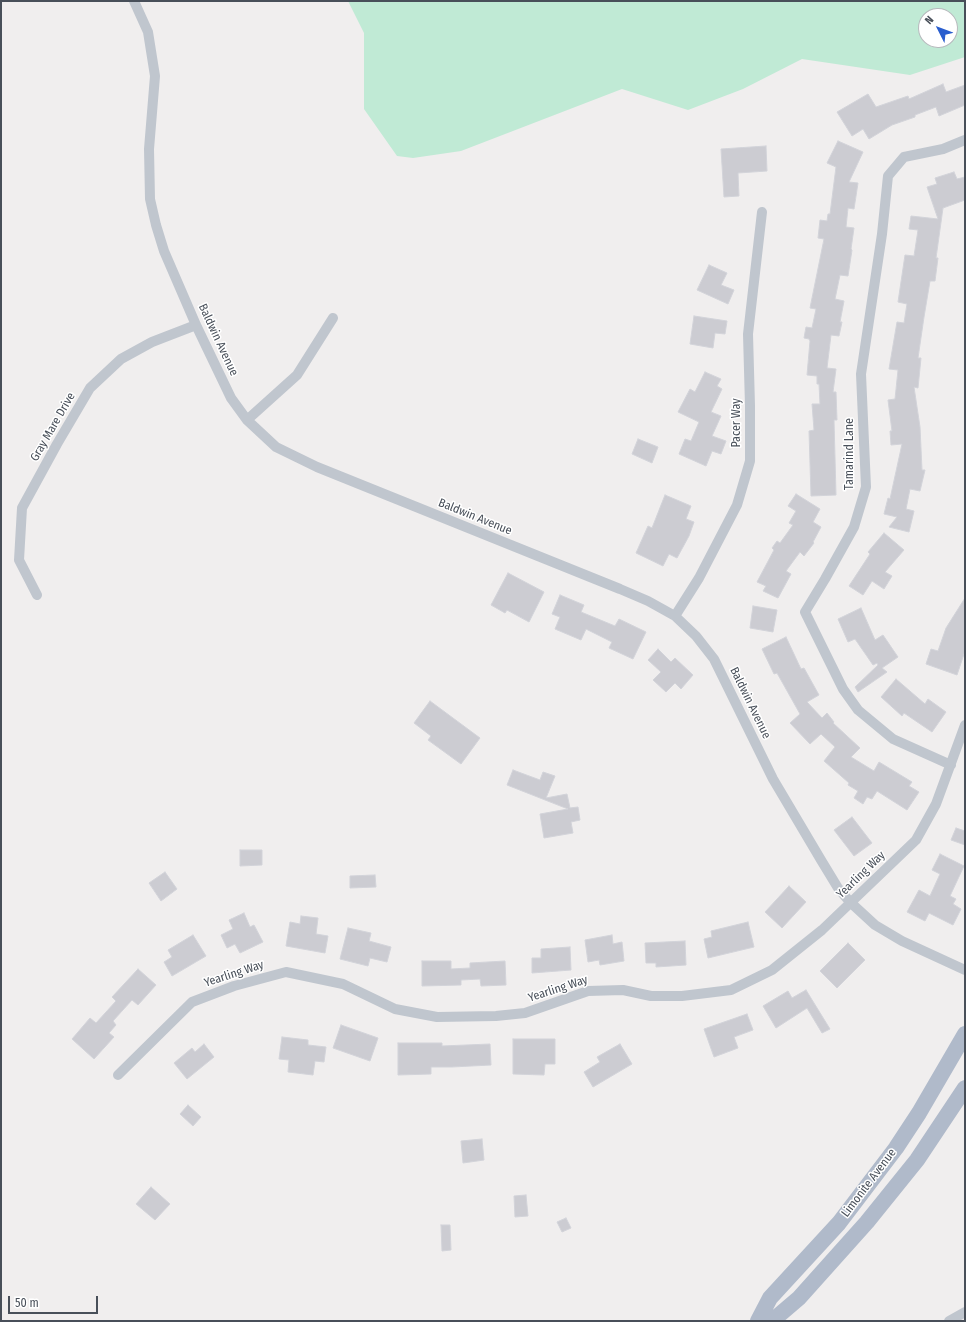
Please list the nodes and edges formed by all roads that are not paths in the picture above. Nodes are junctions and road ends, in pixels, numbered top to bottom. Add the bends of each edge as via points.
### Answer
1 (134, 1) edge
2 (965, 140) edge
3 (762, 212) dead end
4 (333, 318) dead end
5 (196, 325) junction
6 (247, 420) junction
7 (37, 595) dead end
8 (674, 616) junction
9 (965, 725) edge
10 (951, 765) junction
11 (850, 902) junction
12 (965, 970) edge
13 (965, 1034) edge
14 (118, 1075) dead end
15 (965, 1088) edge
16 (965, 1312) edge
17 (758, 1321) edge
18 (772, 1321) edge
19 (949, 1321) edge

1 - 5 street, Baldwin Avenue via 148,32 155,76 149,149 150,199 164,250
2 - 10 street, Tamarind Lane via 943,149 904,157 888,176 861,374 866,487 854,527 805,612 843,689 858,710 893,739
3 - 8 street, Pacer Way via 748,334 750,461 737,504 699,578
4 - 6 street via 297,374
5 - 6 street, Baldwin Avenue via 231,398
5 - 7 street, Gray Mare Drive via 152,342 121,359 90,388 68,425 22,508 19,560
6 - 8 street, Baldwin Avenue via 276,447 317,467 620,589
8 - 11 street, Baldwin Avenue via 696,636 714,659 772,779 824,866
9 - 10 street, Yearling Way
10 - 11 street, Yearling Way via 936,804 916,840
11 - 12 street, Baldwin Avenue via 875,925 895,937
11 - 14 street, Yearling Way via 822,930 772,970 731,990 682,996 651,996 623,990 588,991 525,1013 496,1016 437,1016 395,1009 343,984 286,972 234,986 192,1002
13 - 17 main road, Limonite Avenue via 920,1113 896,1148 839,1223 770,1298
15 - 18 main road, Limonite Avenue via 917,1160 867,1222 799,1298
16 - 19 street

